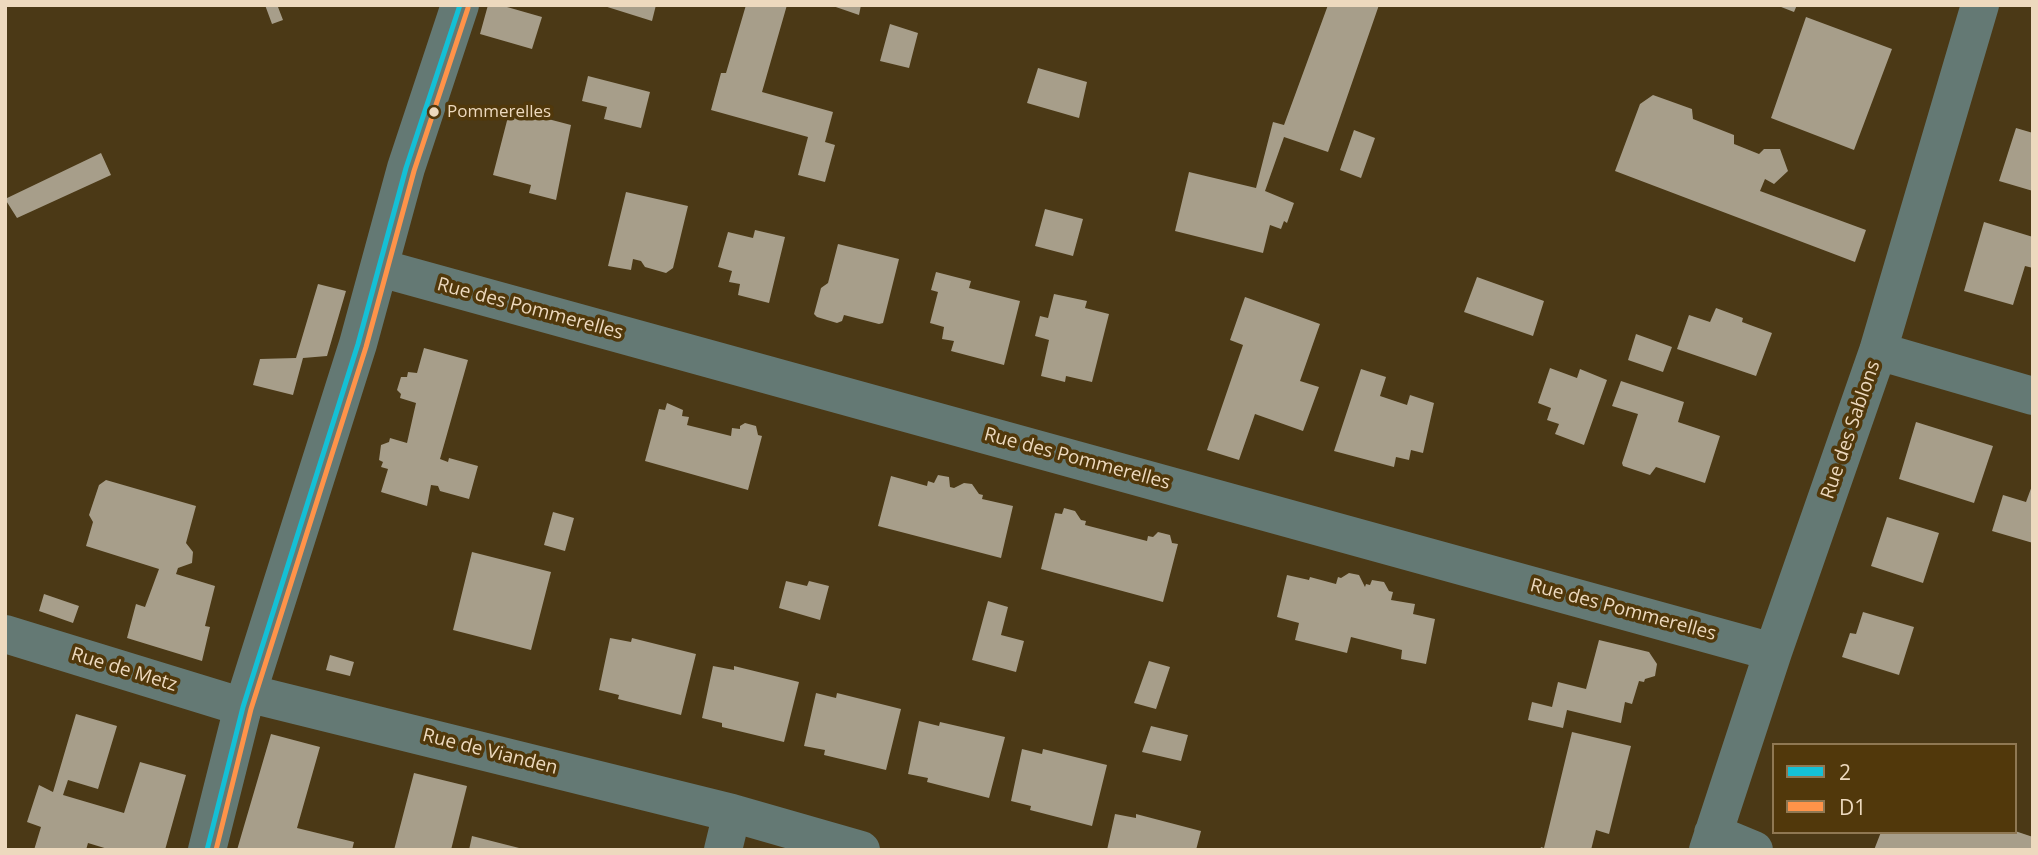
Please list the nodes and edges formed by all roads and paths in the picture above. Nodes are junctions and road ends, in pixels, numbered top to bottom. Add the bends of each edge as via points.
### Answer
1 (460, 5) edge
2 (1980, 5) edge
3 (380, 268) junction
4 (1878, 351) junction
5 (2033, 396) edge
6 (5, 634) edge
7 (1773, 652) junction
8 (245, 700) junction
9 (732, 813) junction
10 (1710, 841) edge
11 (207, 850) edge
12 (723, 850) edge
13 (861, 850) edge
14 (1754, 850) edge

1 - 3 street via 406,168
2 - 4 street, Rue des Sablons
3 - 7 street, Rue des Pommerelles
3 - 8 street
4 - 5 street
4 - 7 street, Rue des Sablons
6 - 8 street, Rue de Metz
7 - 10 street, Rue des Sablons
8 - 9 street, Rue de Vianden
8 - 11 street
9 - 12 street
9 - 13 street, Rue de Vianden
10 - 14 street

